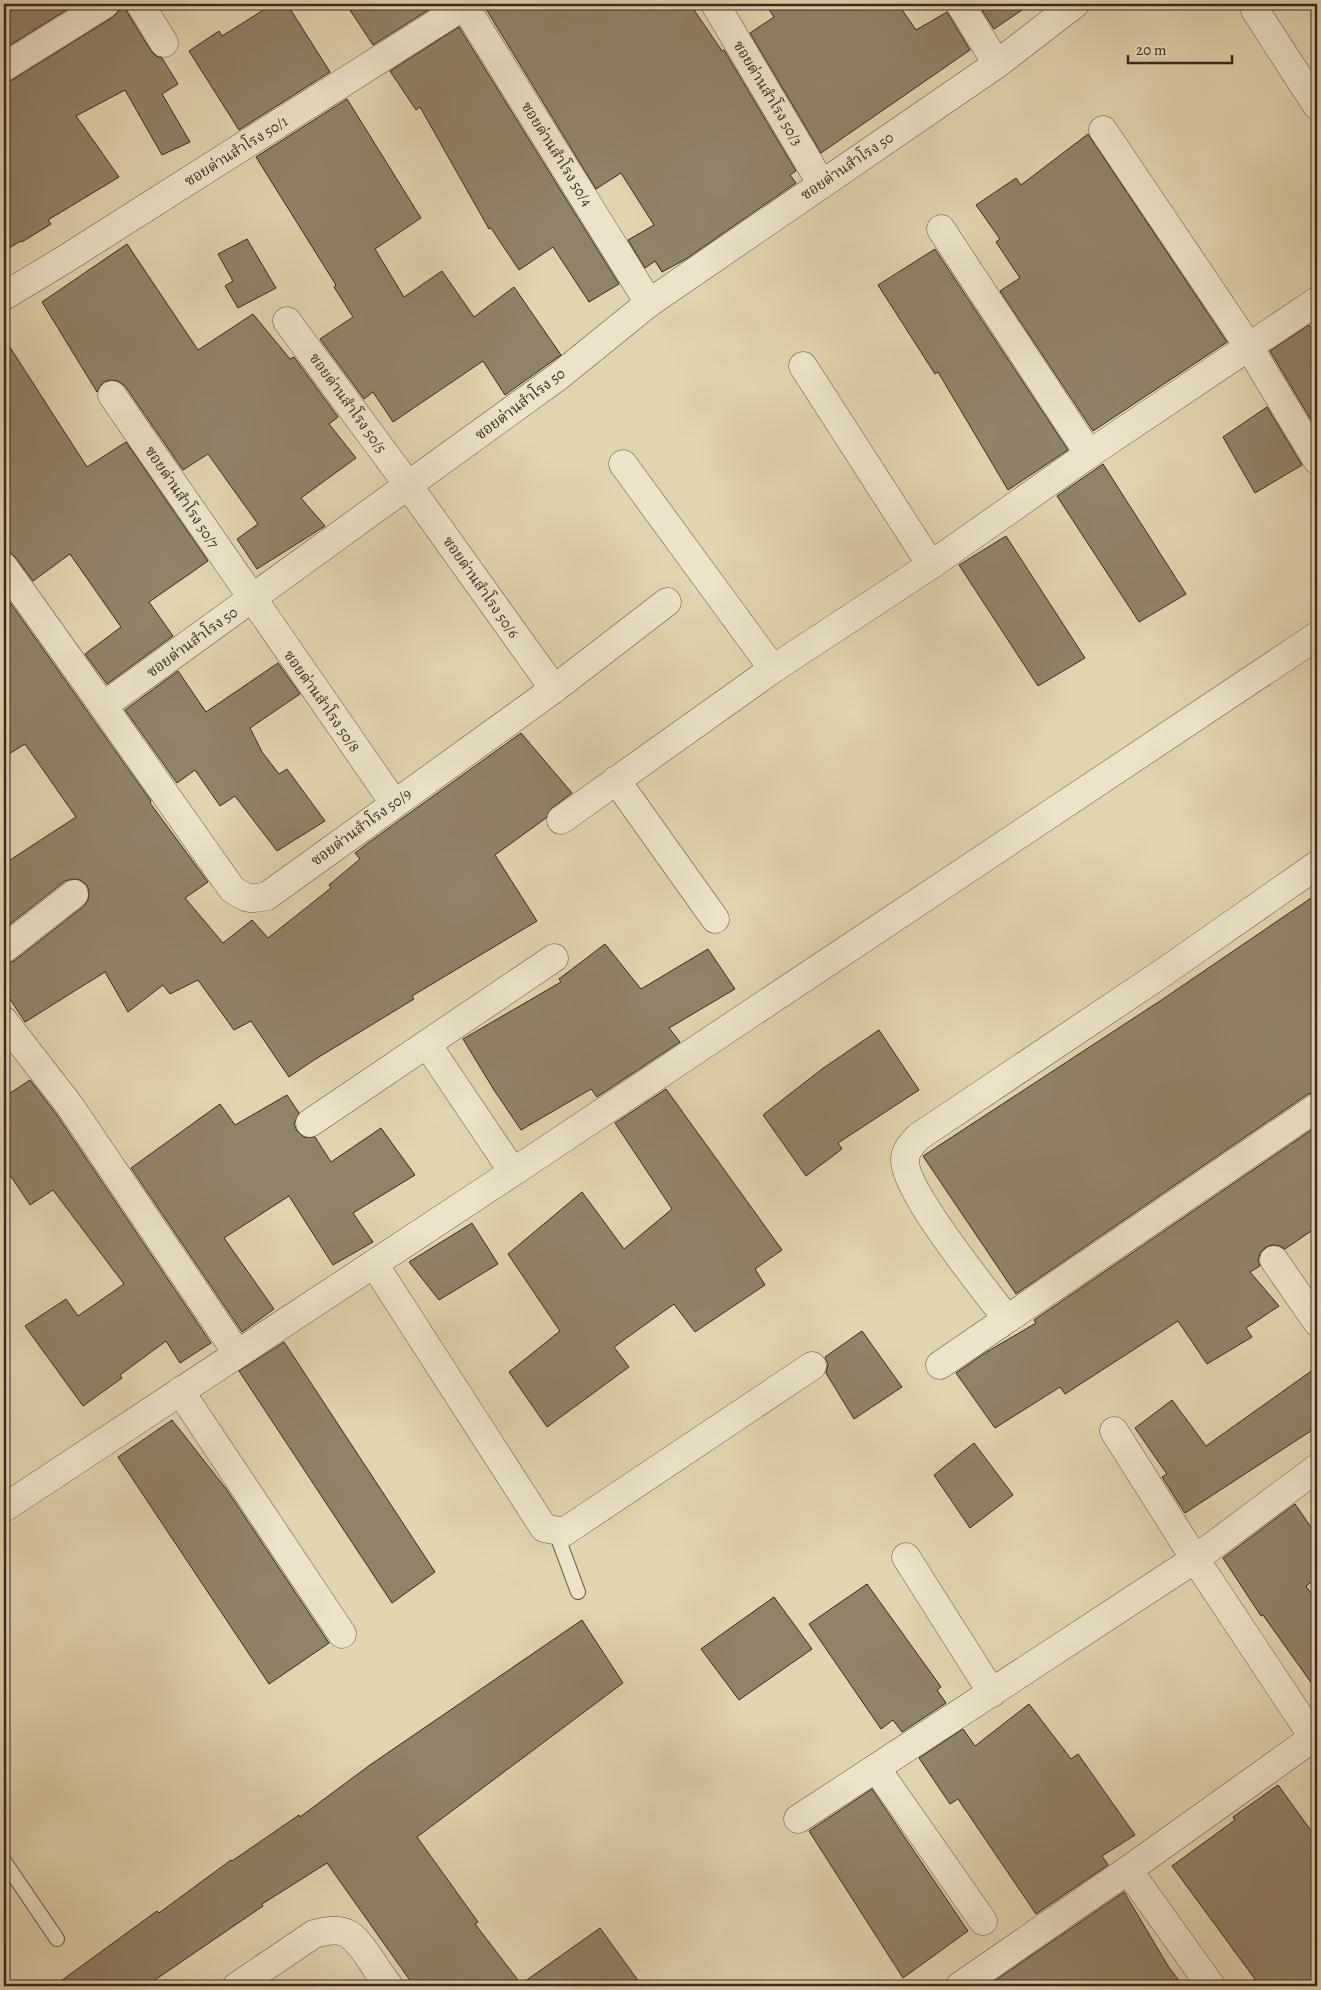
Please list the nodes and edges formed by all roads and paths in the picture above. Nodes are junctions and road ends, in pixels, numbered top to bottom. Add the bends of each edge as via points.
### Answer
1 (105, 4) edge
2 (140, 4) edge
3 (466, 4) edge
4 (715, 4) edge
5 (960, 4) edge
6 (1076, 4) edge
7 (1255, 10) dead end
8 (164, 43) dead end
9 (996, 64) junction
10 (4, 66) edge
11 (1317, 106) edge
12 (1103, 130) dead end
13 (821, 183) junction
14 (942, 229) dead end
15 (4, 296) edge
16 (1317, 301) edge
17 (649, 303) junction
18 (287, 321) dead end
19 (1249, 347) junction
20 (803, 366) dead end
21 (112, 395) dead end
22 (1089, 454) junction
23 (1317, 460) edge
24 (623, 464) dead end
25 (408, 485) junction
26 (931, 565) junction
27 (4, 567) edge
28 (251, 599) junction
29 (667, 602) dead end
30 (1317, 636) edge
31 (773, 669) junction
32 (554, 689) junction
33 (102, 706) junction
34 (616, 780) junction
35 (394, 804) junction
36 (561, 820) dead end
37 (1317, 865) edge
38 (74, 894) dead end
39 (716, 919) dead end
40 (4, 949) edge
41 (554, 958) dead end
42 (4, 1021) edge
43 (427, 1044) junction
44 (1317, 1107) edge
45 (310, 1123) dead end
46 (513, 1172) junction
47 (1274, 1260) dead end
48 (374, 1264) junction
49 (1007, 1320) junction
50 (1317, 1322) edge
51 (237, 1353) junction
52 (940, 1365) dead end
53 (812, 1366) dead end
54 (180, 1391) junction
55 (1114, 1431) dead end
56 (1317, 1468) edge
57 (4, 1508) edge
58 (555, 1530) junction
59 (906, 1557) dead end
60 (1195, 1559) junction
61 (578, 1592) dead end
62 (342, 1634) dead end
63 (992, 1693) junction
64 (1316, 1738) edge
65 (876, 1768) junction
66 (798, 1819) dead end
67 (4, 1861) edge
68 (1128, 1870) junction
69 (983, 1921) dead end
70 (57, 1939) dead end
71 (237, 1986) edge
72 (388, 1986) edge
73 (960, 1986) edge
74 (1211, 1986) edge

1 - 10 street
2 - 8 street
3 - 15 street, ซอยด่านสำโรง 50/1
3 - 17 street, ซอยด่านสำโรง 50/4
4 - 13 street, ซอยด่านสำโรง 50/3
5 - 9 street
6 - 9 street, ซอยด่านสำโรง 50
7 - 11 street
9 - 13 street, ซอยด่านสำโรง 50
12 - 19 street
13 - 17 street, ซอยด่านสำโรง 50
14 - 22 street
16 - 19 street
17 - 25 street, ซอยด่านสำโรง 50 via 559,376
18 - 25 street, ซอยด่านสำโรง 50/5
19 - 22 street
19 - 23 street
20 - 26 street
21 - 28 street, ซอยด่านสำโรง 50/7
22 - 26 street
24 - 31 street
25 - 28 street, ซอยด่านสำโรง 50
25 - 32 street, ซอยด่านสำโรง 50/6
26 - 31 street
27 - 33 street
28 - 33 street, ซอยด่านสำโรง 50
28 - 35 street, ซอยด่านสำโรง 50/8
29 - 32 street, ซอยด่านสำโรง 50/9
30 - 46 street
31 - 34 street
32 - 35 street, ซอยด่านสำโรง 50/9
33 - 35 street, ซอยด่านสำโรง 50/9 via 232,889 252,900 267,896
34 - 36 street
34 - 39 street
37 - 49 street via 918,1137 908,1148 906,1173 921,1201
38 - 40 street
41 - 43 street
42 - 51 street via 70,1106
43 - 45 street
43 - 46 street
44 - 49 street
46 - 48 street
47 - 50 street
48 - 51 street
48 - 58 street via 544,1528
49 - 52 street
51 - 54 street
53 - 58 street via 564,1532
54 - 57 street
54 - 62 street
55 - 60 street
56 - 60 street
58 - 61 lane
59 - 63 street
60 - 63 street
60 - 64 street
63 - 65 street
64 - 68 street
65 - 66 street
65 - 69 street
67 - 70 lane
68 - 73 street
68 - 74 street
71 - 72 street via 314,1934 328,1930 342,1931 355,1938

